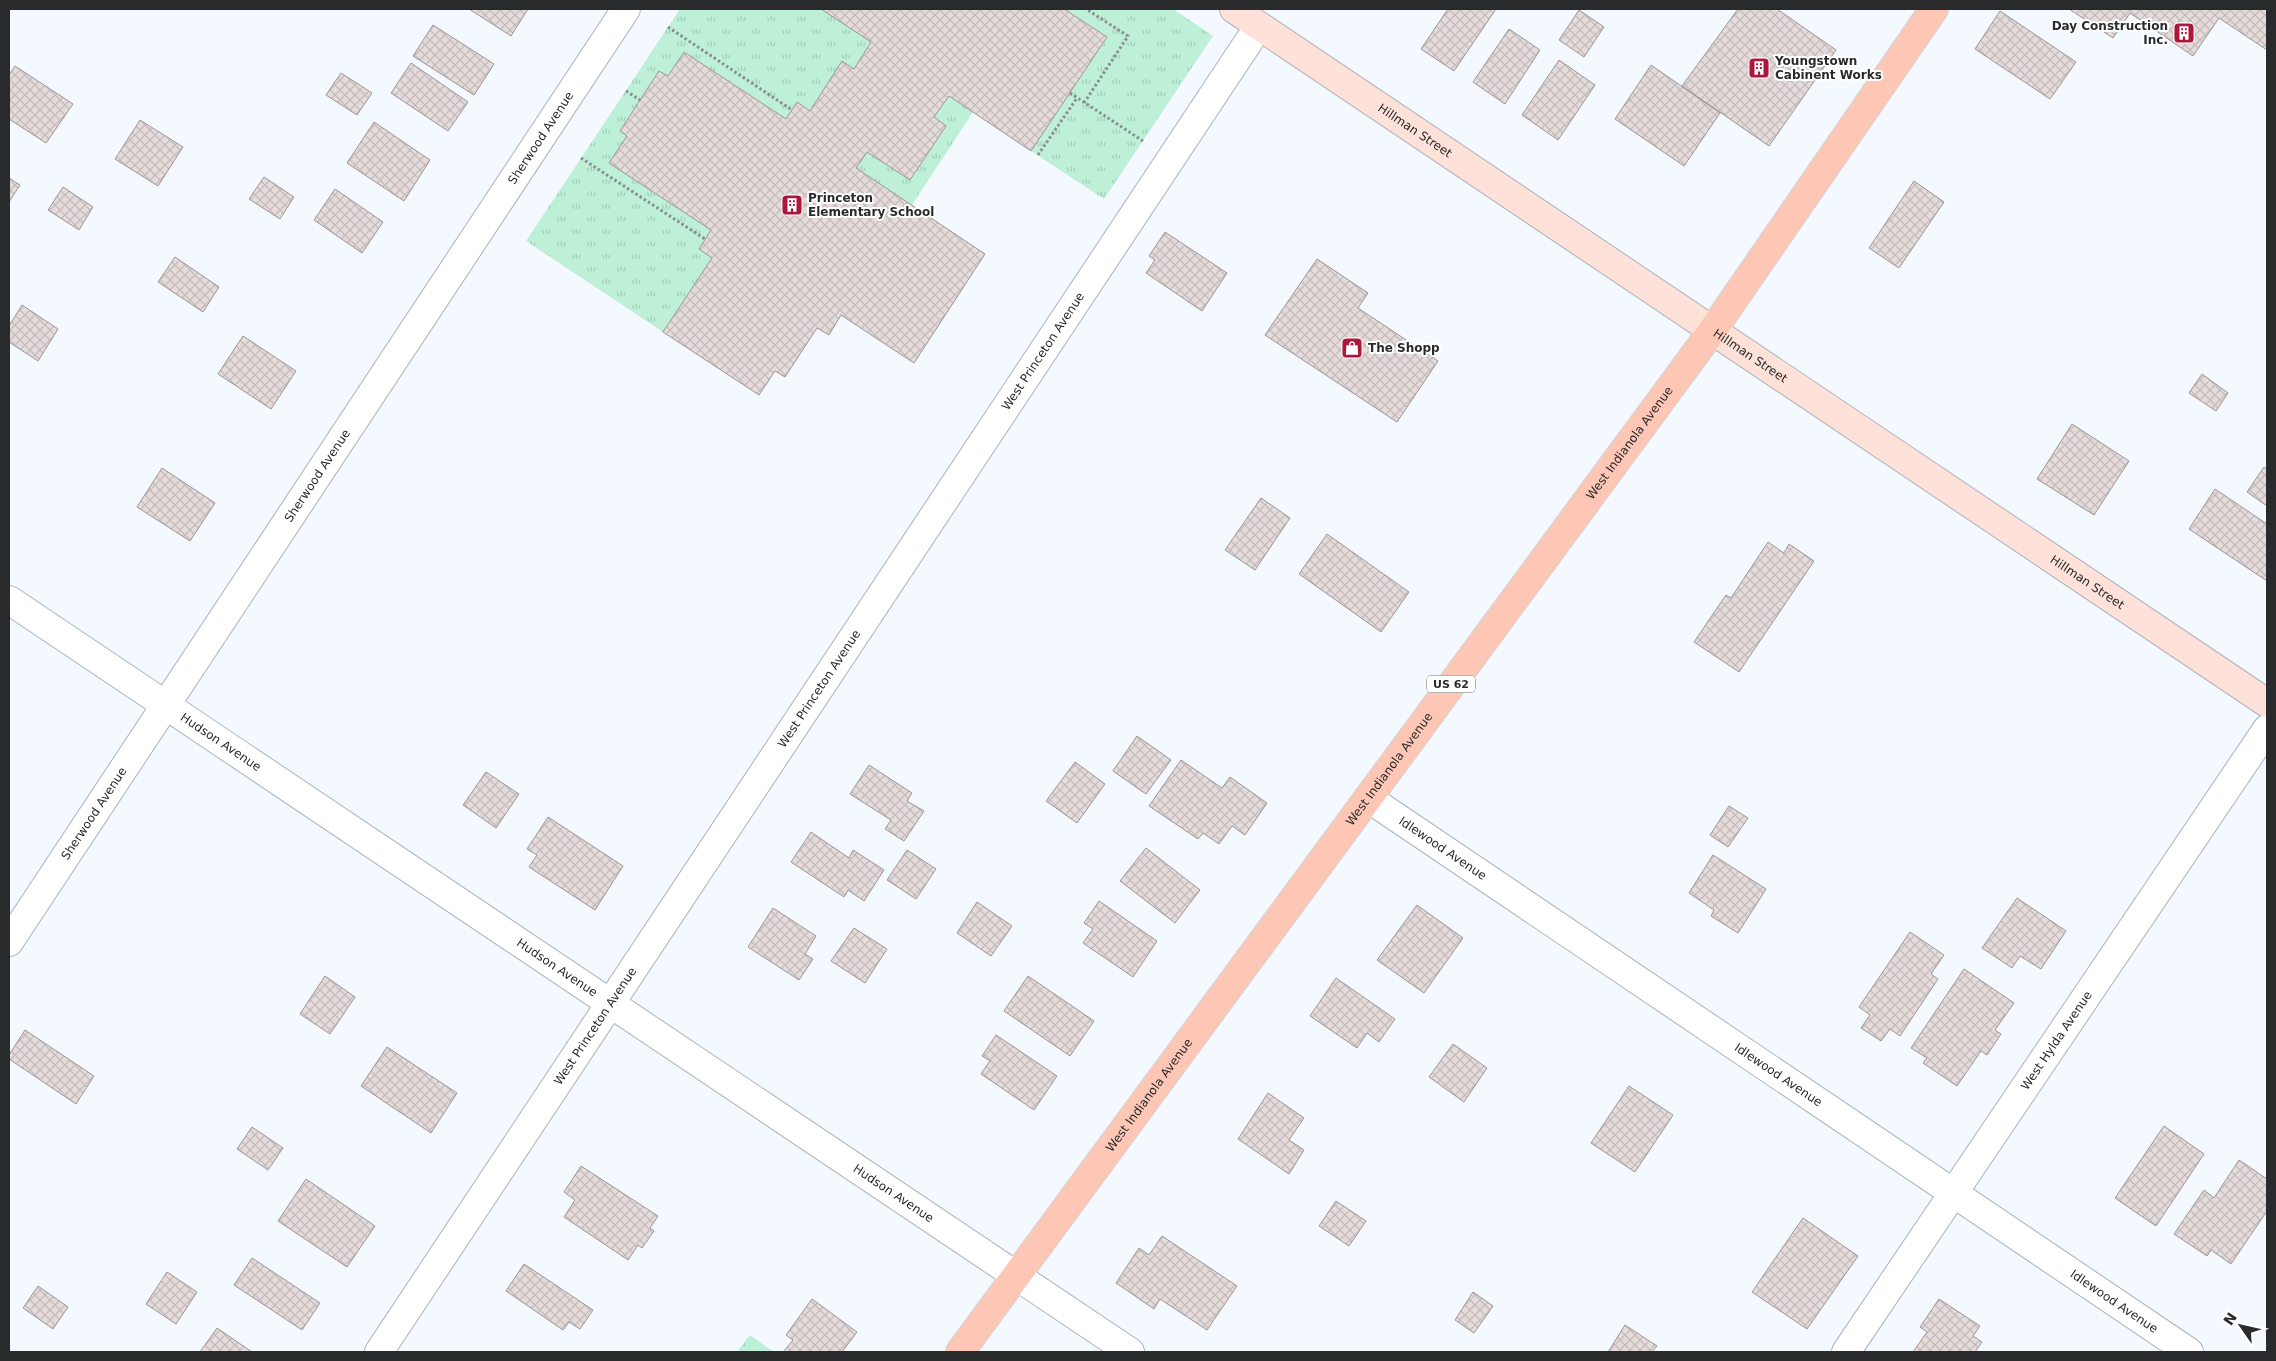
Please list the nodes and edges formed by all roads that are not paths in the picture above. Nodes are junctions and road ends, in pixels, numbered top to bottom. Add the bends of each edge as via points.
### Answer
1 (626, 9) edge
2 (1234, 9) edge
3 (1934, 9) edge
4 (1259, 26) junction
5 (1712, 331) junction
6 (9, 600) edge
7 (2267, 703) edge
8 (166, 706) junction
9 (2267, 729) edge
10 (1368, 798) junction
11 (9, 942) edge
12 (610, 1003) junction
13 (1953, 1193) junction
14 (1016, 1276) junction
15 (379, 1352) edge
16 (960, 1352) edge
17 (1130, 1352) edge
18 (1846, 1352) edge
19 (2189, 1352) edge

1 - 8 street, Sherwood Avenue
2 - 4 street, Hillman Street
3 - 5 main road, West Indianola Avenue / US 62
4 - 5 street, Hillman Street
4 - 12 street, West Princeton Avenue
5 - 7 street, Hillman Street
5 - 10 main road, West Indianola Avenue / US 62
6 - 8 street, Hudson Avenue
8 - 11 street, Sherwood Avenue
8 - 12 street, Hudson Avenue
9 - 13 street, West Hylda Avenue
10 - 13 street, Idlewood Avenue
10 - 14 main road, West Indianola Avenue / US 62
12 - 14 street, Hudson Avenue
12 - 15 street, West Princeton Avenue
13 - 18 street, West Hylda Avenue
13 - 19 street, Idlewood Avenue
14 - 16 main road, West Indianola Avenue / US 62
14 - 17 street, Hudson Avenue

